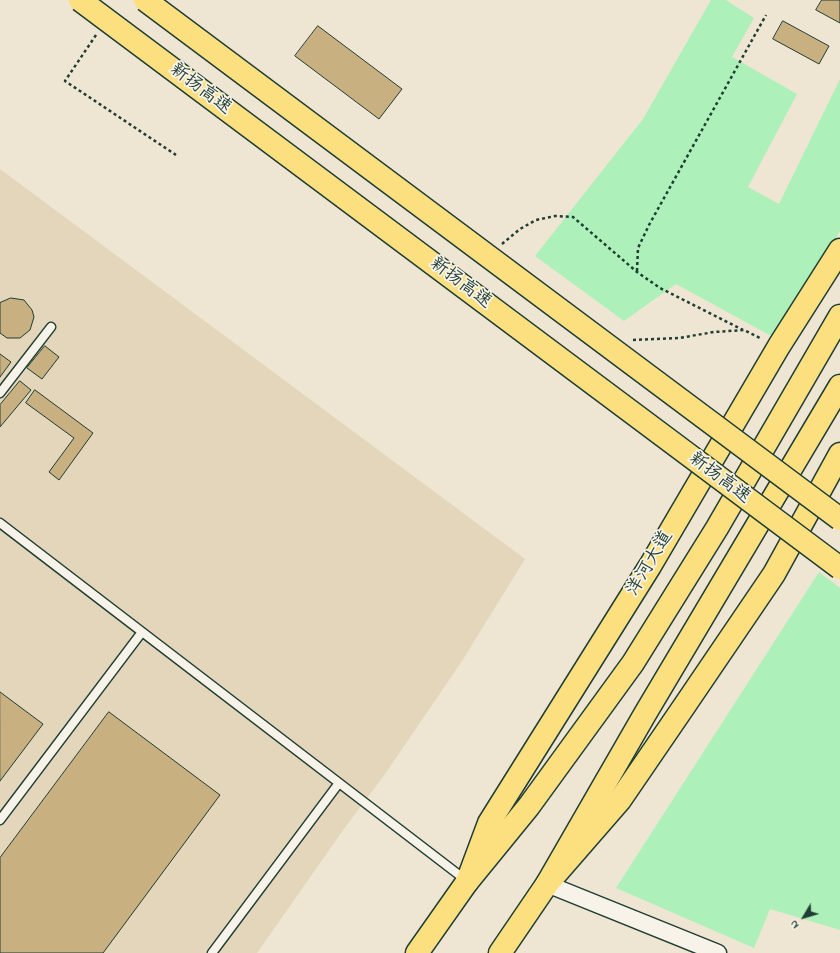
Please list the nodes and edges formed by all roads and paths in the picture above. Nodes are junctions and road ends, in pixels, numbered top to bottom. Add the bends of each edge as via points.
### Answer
1 (80, 0) edge
2 (145, 0) edge
3 (766, 15) dead end
4 (99, 31) dead end
5 (176, 156) dead end
6 (498, 248) dead end
7 (840, 250) edge
8 (637, 272) junction
9 (840, 316) edge
10 (51, 327) dead end
11 (744, 330) junction
12 (631, 340) dead end
13 (779, 346) junction
14 (840, 386) edge
15 (0, 393) edge
16 (840, 454) edge
17 (840, 519) edge
18 (0, 523) edge
19 (840, 568) edge
20 (142, 632) junction
21 (339, 783) junction
22 (0, 820) edge
23 (467, 882) junction
24 (547, 884) junction
25 (212, 953) edge
26 (417, 953) edge
27 (500, 953) edge
28 (718, 953) edge

1 - 19 main road, 新扬高速, bridge
2 - 17 main road, bridge
3 - 8 path via 652,219 638,248
4 - 5 path via 65,81
6 - 8 path via 520,229 536,220 554,216 573,217
7 - 13 main road, 洋河大道
8 - 11 path via 660,288
9 - 23 main road, 洋河大道 via 717,528 632,663 528,806
10 - 15 lane
11 - 12 path via 679,338
11 - 13 path
13 - 23 main road, 洋河大道 via 650,566 488,823
14 - 24 main road
16 - 24 main road via 774,574 685,705 620,800
18 - 20 lane
20 - 21 lane
20 - 22 lane
21 - 23 lane
21 - 25 lane
23 - 26 main road, 洋河大道
24 - 27 main road
24 - 28 street

